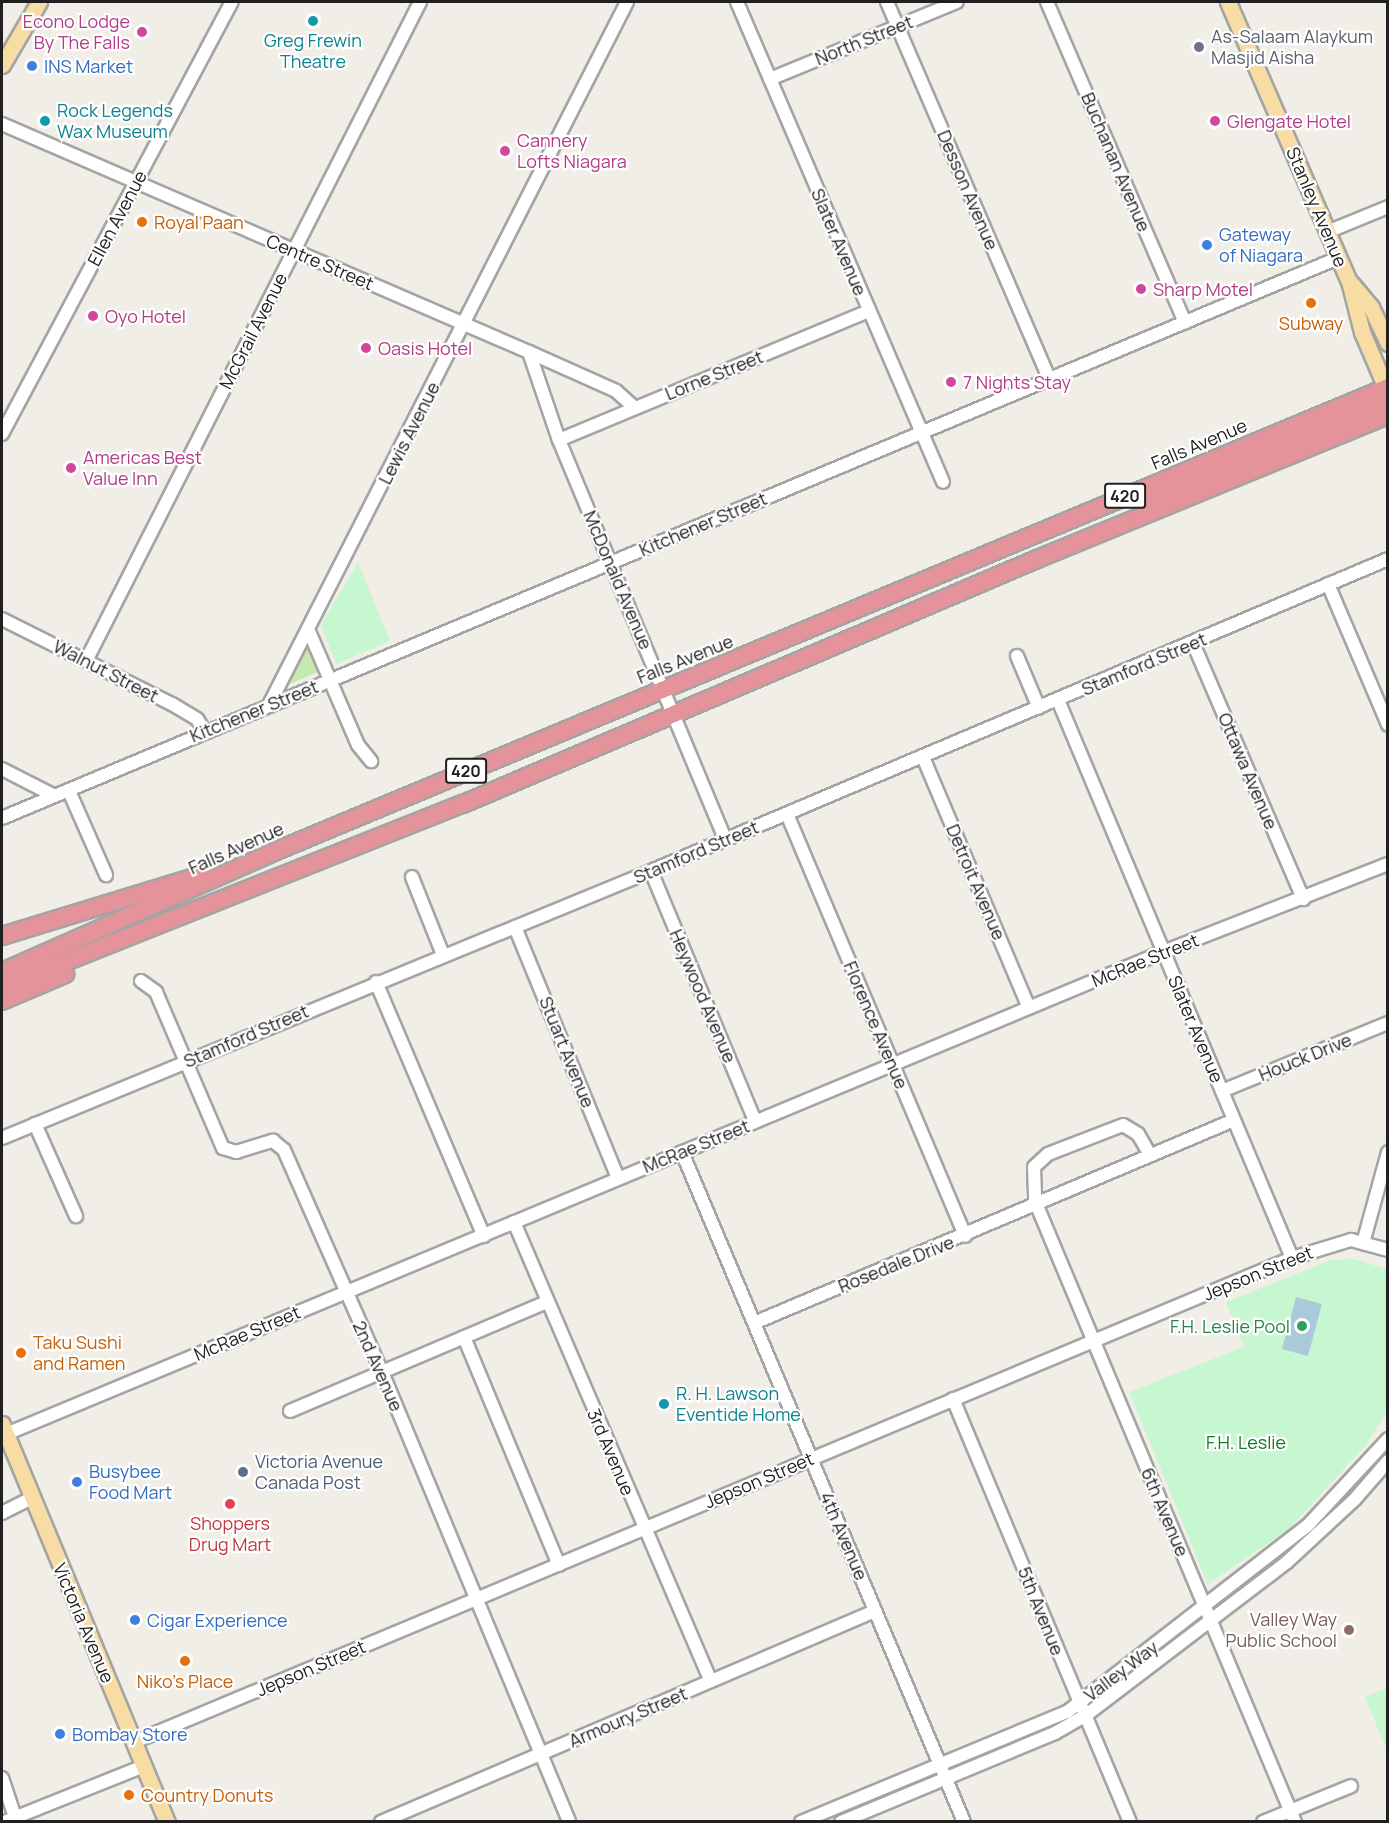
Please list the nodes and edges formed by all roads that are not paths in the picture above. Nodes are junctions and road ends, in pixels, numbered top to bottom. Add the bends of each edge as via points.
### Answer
1 (39, 2) edge
2 (232, 2) edge
3 (420, 2) edge
4 (627, 2) edge
5 (737, 2) edge
6 (887, 2) edge
7 (957, 2) edge
8 (1047, 2) edge
9 (1228, 2) edge
10 (898, 26) junction
11 (2, 65) edge
12 (770, 79) junction
13 (2, 124) edge
14 (135, 182) junction
15 (1388, 207) edge
16 (1327, 232) junction
17 (295, 251) junction
18 (1338, 258) junction
19 (1349, 281) junction
20 (869, 311) junction
21 (1185, 323) junction
22 (464, 324) junction
23 (1388, 343) edge
24 (529, 352) junction
25 (1049, 379) junction
26 (1387, 392) edge
27 (634, 407) junction
28 (1388, 415) edge
29 (921, 432) junction
30 (2, 434) edge
31 (559, 440) junction
32 (943, 482) dead end
33 (1388, 559) edge
34 (611, 563) junction
35 (1329, 584) junction
36 (956, 594) junction
37 (2, 619) edge
38 (308, 629) junction
39 (1193, 643) junction
40 (1017, 656) dead end
41 (86, 661) junction
42 (331, 679) junction
43 (664, 689) junction
44 (1058, 700) junction
45 (270, 704) junction
46 (1039, 708) junction
47 (675, 716) junction
48 (1388, 725) edge
49 (204, 730) junction
50 (923, 757) junction
51 (371, 761) dead end
52 (2, 769) edge
53 (69, 791) junction
54 (54, 796) junction
55 (787, 814) junction
56 (2, 818) edge
57 (725, 839) junction
58 (269, 854) junction
59 (1388, 864) edge
60 (651, 871) junction
61 (106, 875) dead end
62 (412, 877) dead end
63 (1303, 899) junction
64 (158, 924) junction
65 (515, 927) junction
66 (2, 936) edge
67 (1164, 952) junction
68 (443, 955) junction
69 (2, 972) edge
70 (141, 981) dead end
71 (376, 982) junction
72 (2, 987) edge
73 (2, 1001) edge
74 (1029, 1008) junction
75 (1388, 1023) edge
76 (185, 1062) junction
77 (893, 1064) junction
78 (1222, 1091) junction
79 (1234, 1120) junction
80 (755, 1121) junction
81 (35, 1124) junction
82 (2, 1138) edge
83 (682, 1152) junction
84 (1388, 1152) edge
85 (1149, 1153) junction
86 (618, 1178) junction
87 (1035, 1201) junction
88 (76, 1215) dead end
89 (514, 1222) junction
90 (483, 1236) junction
91 (965, 1236) junction
92 (1363, 1243) junction
93 (1388, 1250) edge
94 (1292, 1258) junction
95 (345, 1293) junction
96 (547, 1302) junction
97 (754, 1323) junction
98 (464, 1337) junction
99 (1092, 1342) junction
100 (382, 1372) junction
101 (953, 1400) junction
102 (290, 1411) dead end
103 (4, 1429) edge
104 (1388, 1439) edge
105 (811, 1458) junction
106 (1388, 1461) edge
107 (32, 1498) junction
108 (2, 1512) edge
109 (643, 1527) junction
110 (559, 1565) junction
111 (478, 1598) junction
112 (1206, 1607) junction
113 (875, 1611) junction
114 (1211, 1621) junction
115 (711, 1681) junction
116 (1079, 1703) junction
117 (1085, 1716) junction
118 (134, 1742) junction
119 (542, 1754) junction
120 (940, 1765) junction
121 (144, 1766) junction
122 (2, 1778) edge
123 (946, 1778) junction
124 (1351, 1786) dead end
125 (1293, 1816) edge
126 (10, 1819) edge
127 (167, 1821) edge
128 (381, 1821) edge
129 (569, 1821) edge
130 (801, 1821) edge
131 (841, 1821) edge
132 (964, 1821) edge
133 (1130, 1821) edge
134 (1263, 1821) edge

1 - 11 main road
2 - 14 street, Ellen Avenue
3 - 17 street, McGrail Avenue
4 - 22 street, Lewis Avenue
5 - 12 street, Slater Avenue
6 - 10 street, Desson Avenue
7 - 10 street, North Street
8 - 21 street, Buchanan Avenue
9 - 16 main road, Stanley Avenue
10 - 12 street, North Street
10 - 25 street, Desson Avenue
12 - 20 street, Slater Avenue
13 - 14 street, Centre Street
14 - 17 street, Centre Street
14 - 30 street, Ellen Avenue
15 - 16 street
16 - 18 main road, Stanley Avenue
17 - 22 street, Centre Street
17 - 41 street, McGrail Avenue
18 - 19 main road, Stanley Avenue
18 - 21 street, Kitchener Street
19 - 23 main road, Stanley Avenue via 1371,307
19 - 26 main road, Stanley Avenue via 1362,332
20 - 27 street, Lorne Street
20 - 29 street, Slater Avenue
21 - 25 street, Kitchener Street
22 - 24 street, Centre Street
22 - 38 street, Lewis Avenue
24 - 27 street, Centre Street via 616,391
24 - 31 street, McDonald Avenue
25 - 29 street, Kitchener Street
26 - 36 highway via 1053,543
26 - 43 highway, Falls Avenue / 420
27 - 31 street, Lorne Street
28 - 36 highway, 420
29 - 32 street, Slater Avenue
29 - 34 street, Kitchener Street
31 - 34 street, McDonald Avenue
33 - 35 street, Stamford Street
34 - 42 street, Kitchener Street
34 - 43 street, McDonald Avenue
35 - 39 street, Stamford Street
35 - 48 street
36 - 47 highway, 420
37 - 41 street, Walnut Street
38 - 42 street
38 - 45 street, Lewis Avenue
39 - 44 street, Stamford Street
39 - 63 street, Ottawa Avenue
40 - 46 street
41 - 49 street, Walnut Street via 172,704 197,719
42 - 45 street, Kitchener Street
42 - 51 street via 358,745
43 - 47 street, McDonald Avenue
43 - 58 highway, Falls Avenue / 420
44 - 46 street, Stamford Street
44 - 67 street, Slater Avenue
45 - 49 street, Kitchener Street
46 - 50 street, Stamford Street
47 - 57 street, McDonald Avenue
47 - 64 highway, 420
49 - 53 street, Kitchener Street
50 - 55 street, Stamford Street
50 - 74 street, Detroit Avenue
52 - 54 street
53 - 54 street, Kitchener Street
53 - 61 street
54 - 56 street, Kitchener Street
55 - 57 street, Stamford Street
55 - 77 street, Florence Avenue
57 - 60 street, Stamford Street
58 - 66 highway
58 - 69 highway, Falls Avenue / 420
59 - 63 street, McRae Street
60 - 65 street, Stamford Street
60 - 80 street, Heywood Avenue
62 - 68 street
63 - 67 street, McRae Street
64 - 72 highway, 420
64 - 73 highway via 114,952
65 - 68 street, Stamford Street
65 - 86 street, Stuart Avenue
67 - 74 street, McRae Street
67 - 78 street, Slater Avenue
68 - 71 street, Stamford Street
70 - 76 street, 2nd Avenue via 156,992
71 - 76 street, Stamford Street
71 - 90 street
74 - 77 street, McRae Street
75 - 78 street, Houck Drive
76 - 81 street, Stamford Street
76 - 95 street, 2nd Avenue via 223,1149 236,1152 273,1141 284,1150
77 - 80 street, McRae Street
77 - 91 street, Florence Avenue
78 - 79 street, Slater Avenue
79 - 85 street, Rosedale Drive
79 - 94 street, Slater Avenue
80 - 83 street, McRae Street
81 - 82 street, Stamford Street
81 - 88 street
83 - 86 street, McRae Street
83 - 97 street, 4th Avenue
84 - 92 street
85 - 87 street, Rosedale Drive
85 - 87 street via 1138,1134 1123,1125 1048,1154 1034,1167
86 - 89 street, McRae Street
87 - 91 street, Rosedale Drive
87 - 99 street, 6th Avenue
89 - 90 street, McRae Street
89 - 96 street, 3rd Avenue
90 - 95 street, McRae Street
91 - 97 street, Rosedale Drive
92 - 93 street, Jepson Street
92 - 94 street, Jepson Street via 1337,1241
94 - 99 street, Jepson Street
95 - 100 street, 2nd Avenue
95 - 103 street, McRae Street
96 - 98 street
96 - 109 street, 3rd Avenue
97 - 105 street, 4th Avenue
98 - 100 street
98 - 110 street
99 - 101 street, Jepson Street
99 - 112 street, 6th Avenue
100 - 102 street
100 - 111 street, 2nd Avenue
101 - 105 street, Jepson Street
101 - 116 street, 5th Avenue
103 - 107 main road, Victoria Avenue
104 - 112 street, Valley Way via 1309,1524
105 - 109 street, Jepson Street
105 - 113 street, 4th Avenue
106 - 114 street, Valley Way via 1330,1524
107 - 108 street
107 - 118 main road, Victoria Avenue
109 - 110 street, Jepson Street
109 - 115 street, 3rd Avenue
110 - 111 street, Jepson Street
111 - 118 street, Jepson Street
111 - 119 street, 2nd Avenue
112 - 114 street, 6th Avenue
112 - 116 street, Valley Way
113 - 115 street, Armoury Street
113 - 120 street, 4th Avenue
114 - 117 street, Valley Way
114 - 125 street, 6th Avenue
115 - 119 street, Armoury Street
116 - 117 street, 5th Avenue
116 - 120 street, Valley Way via 1051,1719
117 - 123 street, Valley Way via 1055,1733
117 - 133 street, 5th Avenue
118 - 121 main road, Victoria Avenue
119 - 128 street, Armoury Street
119 - 129 street, 2nd Avenue
120 - 123 street, 4th Avenue
120 - 130 street, Valley Way
121 - 126 street
121 - 127 main road, Victoria Avenue
122 - 126 street
123 - 131 street, Valley Way
123 - 132 street, 4th Avenue
124 - 125 street
125 - 134 street

